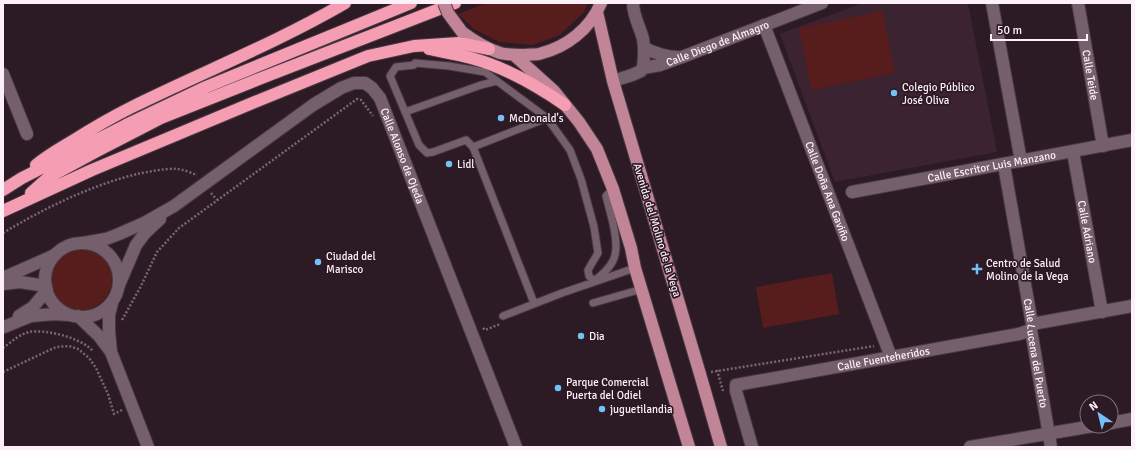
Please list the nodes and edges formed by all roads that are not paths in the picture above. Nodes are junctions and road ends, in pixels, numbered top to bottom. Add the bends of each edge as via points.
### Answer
1 (345, 3) edge
2 (411, 3) edge
3 (444, 3) edge
4 (455, 3) edge
5 (632, 3) edge
6 (822, 3) edge
7 (994, 3) edge
8 (1078, 3) edge
9 (599, 7) edge
10 (764, 26) junction
11 (414, 46) junction
12 (644, 48) junction
13 (489, 49) junction
14 (514, 55) junction
15 (682, 57) junction
16 (643, 68) junction
17 (3, 74) edge
18 (496, 80) junction
19 (613, 81) junction
20 (8, 100) edge
21 (565, 105) junction
22 (405, 112) junction
23 (547, 118) junction
24 (27, 134) dead end
25 (1132, 140) edge
26 (473, 146) junction
27 (1103, 146) junction
28 (1073, 152) junction
29 (1021, 161) junction
30 (1004, 165) junction
31 (22, 178) junction
32 (613, 189) junction
33 (3, 190) edge
34 (852, 192) dead end
35 (20, 203) junction
36 (174, 206) junction
37 (3, 211) edge
38 (83, 243) junction
39 (55, 255) junction
40 (635, 268) junction
41 (3, 278) edge
42 (594, 281) junction
43 (3, 284) edge
44 (119, 286) junction
45 (46, 288) junction
46 (642, 289) junction
47 (112, 303) junction
48 (534, 303) junction
49 (593, 303) dead end
50 (1132, 306) edge
51 (1102, 312) junction
52 (75, 316) junction
53 (504, 318) road end
54 (4, 327) edge
55 (1032, 327) junction
56 (111, 352) junction
57 (891, 357) junction
58 (1132, 419) edge
59 (1119, 421) edge
60 (1079, 428) edge
61 (1049, 434) junction
62 (148, 447) edge
63 (516, 447) edge
64 (689, 447) edge
65 (721, 447) edge
66 (752, 447) edge
67 (970, 447) edge
68 (1051, 447) edge

1 - 31 highway via 254,51 106,120 46,156
2 - 31 highway via 206,87
3 - 13 main road, bridge via 448,14 462,32
4 - 35 highway via 161,118 49,177
5 - 12 street
6 - 10 street, Calle Diego de Almagro
7 - 29 street
8 - 27 street, Calle Teide
9 - 14 main road via 582,32 562,46 538,54
9 - 19 main road, Avenida del Molino de la Vega
10 - 15 street, Calle Diego de Almagro
10 - 57 street, Calle Doña Ana Gaviño
11 - 13 highway via 459,43
11 - 21 highway via 471,58 501,68 540,88
11 - 35 highway via 368,56 92,170
12 - 15 street via 668,57
12 - 16 street
13 - 14 main road
14 - 21 main road via 554,91
15 - 16 street, Calle Diego de Almagro
16 - 19 street, Calle Diego de Almagro via 632,75
17 - 20 street
18 - 22 lane
18 - 22 lane via 485,72 449,66 415,63 396,67 390,76
18 - 23 lane
19 - 65 main road, Avenida del Molino de la Vega
20 - 24 street
21 - 32 main road via 597,149
22 - 26 lane via 418,145 427,153 466,140
23 - 26 lane
23 - 42 lane via 570,150 581,179 594,226 598,253 588,270
25 - 27 street, Calle Escritor Luis Manzano
26 - 48 lane
27 - 28 street, Calle Escritor Luis Manzano
28 - 29 street, Calle Escritor Luis Manzano
28 - 51 street, Calle Adriano
29 - 30 street, Calle Escritor Luis Manzano
30 - 34 street, Calle Escritor Luis Manzano
30 - 55 street, Calle Lucena del Puerto
31 - 33 highway
32 - 40 main road
32 - 42 lane via 606,196 617,244 615,256 604,273
35 - 37 highway
36 - 38 street, Calle Alonso de Ojeda via 119,234
36 - 44 street, Calle Alonso de Ojeda via 136,245
36 - 63 street, Calle Alonso de Ojeda via 313,105 341,88 354,83 365,83 380,98
38 - 39 street via 63,248
38 - 44 street via 96,245 114,261 119,273
39 - 41 street
39 - 45 street via 49,264
40 - 42 lane
40 - 46 main road
42 - 48 lane
43 - 45 street via 20,282
44 - 47 street
45 - 52 street via 56,306
45 - 54 street via 33,307
46 - 49 lane
46 - 64 main road
47 - 52 street via 94,315
47 - 56 street via 109,315
48 - 53 lane
50 - 51 street, Calle Fuenteheridos
51 - 55 street, Calle Fuenteheridos
52 - 54 street via 32,316
52 - 56 street via 99,336
55 - 57 street, Calle Fuenteheridos via 1019,334
55 - 61 street, Calle Lucena del Puerto
56 - 62 street
57 - 66 street, Calle Fuenteheridos via 736,385
58 - 59 street
60 - 61 street
61 - 67 street
61 - 68 street, Calle Lucena del Puerto

